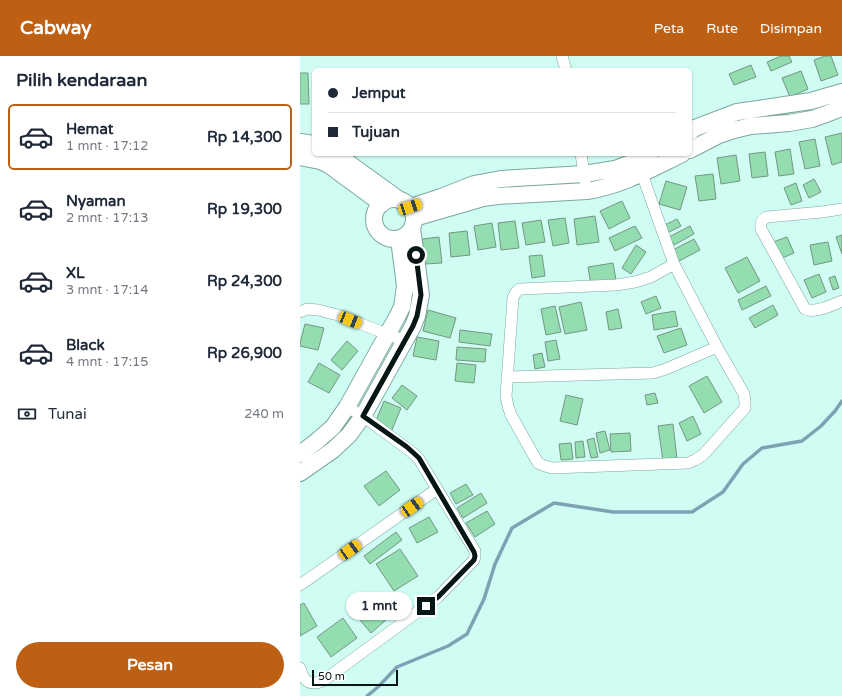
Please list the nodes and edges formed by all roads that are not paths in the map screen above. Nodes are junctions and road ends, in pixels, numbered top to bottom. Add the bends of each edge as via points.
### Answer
1 (562, 56) edge
2 (565, 68) edge
3 (842, 92) edge
4 (842, 108) edge
5 (692, 131) edge
6 (300, 142) edge
7 (312, 144) edge
8 (692, 149) edge
9 (338, 156) edge
10 (581, 156) edge
11 (646, 156) edge
12 (678, 156) edge
13 (300, 157) edge
14 (584, 174) junction
15 (642, 174) junction
16 (587, 191) junction
17 (382, 204) junction
18 (842, 209) edge
19 (409, 214) junction
20 (399, 239) junction
21 (674, 264) junction
22 (842, 302) edge
23 (300, 312) edge
24 (388, 334) junction
25 (404, 341) junction
26 (717, 348) junction
27 (508, 377) junction
28 (347, 407) junction
29 (363, 416) junction
30 (300, 454) edge
31 (300, 473) edge
32 (437, 489) junction
33 (300, 585) edge
34 (300, 668) edge

1 - 2 street
3 - 5 street via 811,100 737,112
4 - 8 street via 812,119 734,130
6 - 7 street
9 - 19 street
10 - 14 street
11 - 14 street via 615,169
12 - 15 street
13 - 17 street via 329,164
14 - 16 street
14 - 19 street via 501,179 474,184 441,197
15 - 16 street via 612,186
15 - 21 street
16 - 19 street via 497,196
17 - 19 street via 395,199
17 - 20 street via 376,212 376,228 389,238
18 - 22 street via 767,217 761,221 761,229 805,309 814,311
19 - 20 street via 409,233
19 - 25 street via 421,295 417,316
20 - 24 street via 405,286 402,307
21 - 26 street
21 - 27 street via 651,277 635,282 520,289 513,298
23 - 24 street via 307,309 338,315
24 - 25 street
24 - 28 street
25 - 29 street
26 - 27 street via 653,373
26 - 27 street via 744,394 745,408 703,454 688,463 552,468 538,463 511,415 506,396
28 - 29 street
28 - 30 street via 333,427
29 - 31 street via 333,450
29 - 32 street via 419,458
32 - 33 street
32 - 34 street via 474,552 474,560 438,597 323,681 306,681

